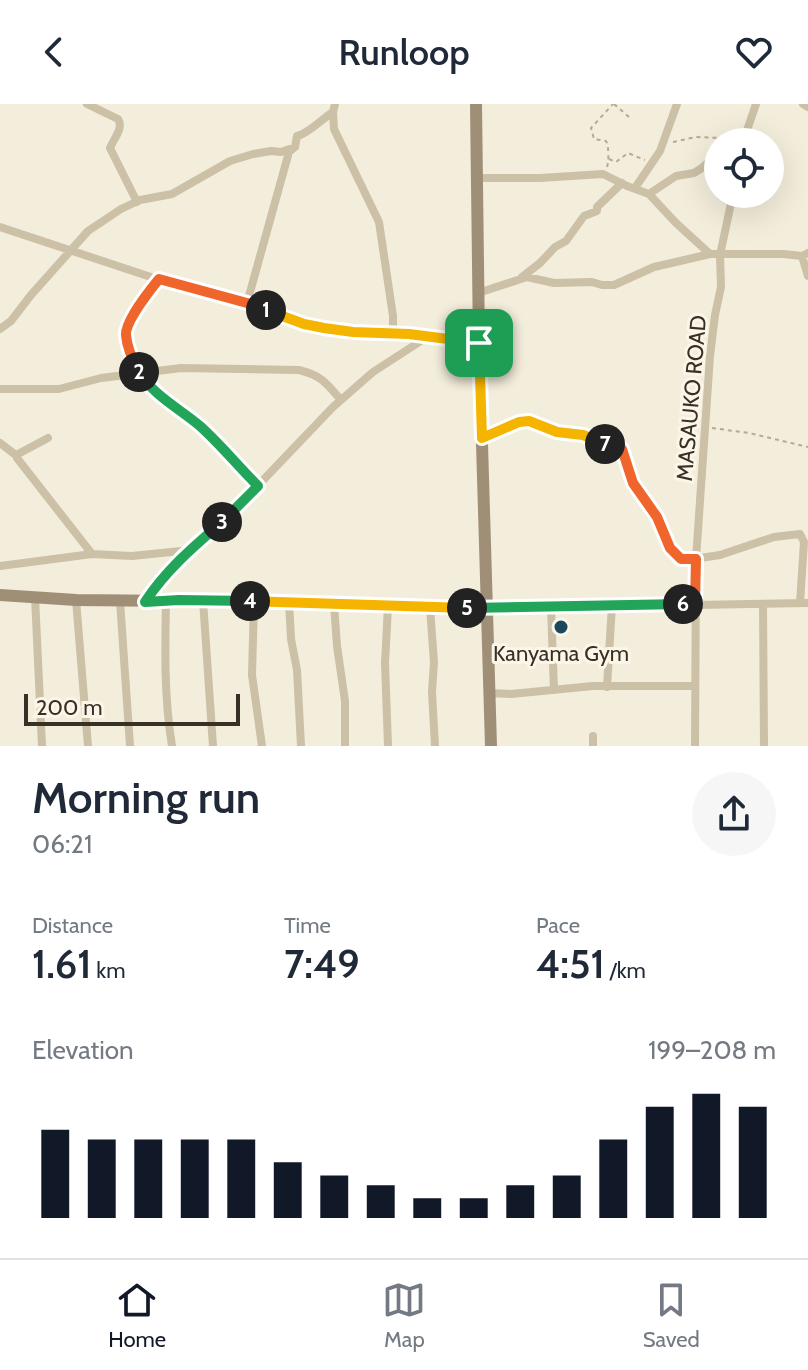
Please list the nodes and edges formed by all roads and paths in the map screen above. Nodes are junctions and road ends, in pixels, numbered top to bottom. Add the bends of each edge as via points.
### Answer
1 (87, 104) edge
2 (476, 104) edge
3 (616, 104) edge
4 (677, 104) edge
5 (756, 104) edge
6 (332, 107) edge
7 (629, 117) dead end
8 (748, 128) edge
9 (704, 137) edge
10 (664, 143) junction
11 (295, 147) junction
12 (607, 159) junction
13 (652, 162) junction
14 (704, 166) edge
15 (603, 174) junction
16 (476, 178) junction
17 (622, 183) junction
18 (635, 188) junction
19 (649, 194) junction
20 (137, 202) junction
21 (729, 208) edge
22 (0, 227) edge
23 (71, 251) junction
24 (715, 254) junction
25 (805, 254) edge
26 (808, 276) edge
27 (521, 277) junction
28 (159, 279) junction
29 (478, 293) junction
30 (247, 303) junction
31 (0, 329) edge
32 (393, 333) junction
33 (427, 337) junction
34 (479, 343) junction
35 (139, 373) junction
36 (0, 389) edge
37 (341, 400) junction
38 (706, 427) junction
39 (48, 438) dead end
40 (482, 438) junction
41 (0, 443) edge
42 (808, 447) edge
43 (17, 456) junction
44 (258, 486) junction
45 (191, 550) junction
46 (0, 554) edge
47 (92, 554) junction
48 (696, 559) junction
49 (4, 565) edge
50 (0, 595) edge
51 (35, 597) junction
52 (76, 600) junction
53 (166, 600) junction
54 (203, 600) junction
55 (120, 601) junction
56 (254, 601) junction
57 (145, 602) junction
58 (289, 602) junction
59 (804, 603) edge
60 (334, 604) junction
61 (763, 604) junction
62 (612, 605) junction
63 (388, 606) junction
64 (695, 606) junction
65 (551, 607) junction
66 (430, 608) junction
67 (486, 609) junction
68 (694, 686) junction
69 (607, 687) junction
70 (554, 690) junction
71 (490, 693) junction
72 (42, 746) edge
73 (88, 746) edge
74 (130, 746) edge
75 (172, 746) edge
76 (213, 746) edge
77 (262, 746) edge
78 (301, 746) edge
79 (345, 746) edge
80 (388, 746) edge
81 (435, 746) edge
82 (491, 746) edge
83 (695, 746) edge
84 (764, 746) edge

1 - 20 street via 118,119 120,127 110,148
2 - 16 main road
3 - 7 path
3 - 12 path via 591,128 594,139 608,144
4 - 10 street
5 - 8 street
6 - 11 street via 297,136
6 - 32 street via 334,129 379,222
9 - 10 path
10 - 13 street
11 - 20 street via 230,161 172,194
11 - 30 street via 289,152
12 - 13 path via 616,162 628,153
12 - 15 path
13 - 18 street
14 - 19 street
15 - 16 street
15 - 17 street
16 - 29 main road
17 - 18 street
17 - 27 street via 597,211 584,216 566,241
18 - 19 street
19 - 24 street
20 - 23 street via 97,224
21 - 24 street, MASAUKO ROAD
22 - 23 street
23 - 28 street
23 - 31 street
24 - 25 street
24 - 27 street via 654,267 614,285
24 - 38 street, MASAUKO ROAD via 721,287
25 - 26 street
27 - 29 street
28 - 30 street
28 - 35 street via 125,333
29 - 34 main road
30 - 32 street via 304,324
32 - 33 street
33 - 34 street
33 - 37 street
34 - 40 main road
35 - 36 street via 59,389
35 - 37 street via 181,368 299,370 323,380
35 - 44 street via 222,446
37 - 44 street
38 - 42 path
38 - 48 street, MASAUKO ROAD
39 - 43 street
40 - 48 street via 529,421 621,448 633,483 657,517 670,548 681,559
40 - 67 main road
41 - 43 street
43 - 47 street
44 - 45 street
45 - 47 street
45 - 57 street
46 - 49 street
47 - 49 street
48 - 59 street via 800,534
48 - 64 street, MASAUKO ROAD
50 - 51 main road
51 - 52 main road
51 - 72 street
52 - 55 main road
52 - 73 street
53 - 54 main road
53 - 57 main road
53 - 75 street
54 - 56 main road
54 - 76 street
55 - 57 main road
55 - 74 street
56 - 58 main road
56 - 77 street via 252,675
58 - 60 main road
58 - 78 street
59 - 61 street
60 - 63 main road
60 - 79 street
61 - 64 street
61 - 84 street
62 - 64 street
62 - 65 street
62 - 69 street
63 - 66 main road
63 - 80 street
64 - 68 street, MASAUKO ROAD
65 - 67 street
65 - 70 street
66 - 67 main road
66 - 81 street
67 - 71 main road
68 - 69 street
68 - 83 street, MASAUKO ROAD
69 - 70 street
70 - 71 street
71 - 82 main road

